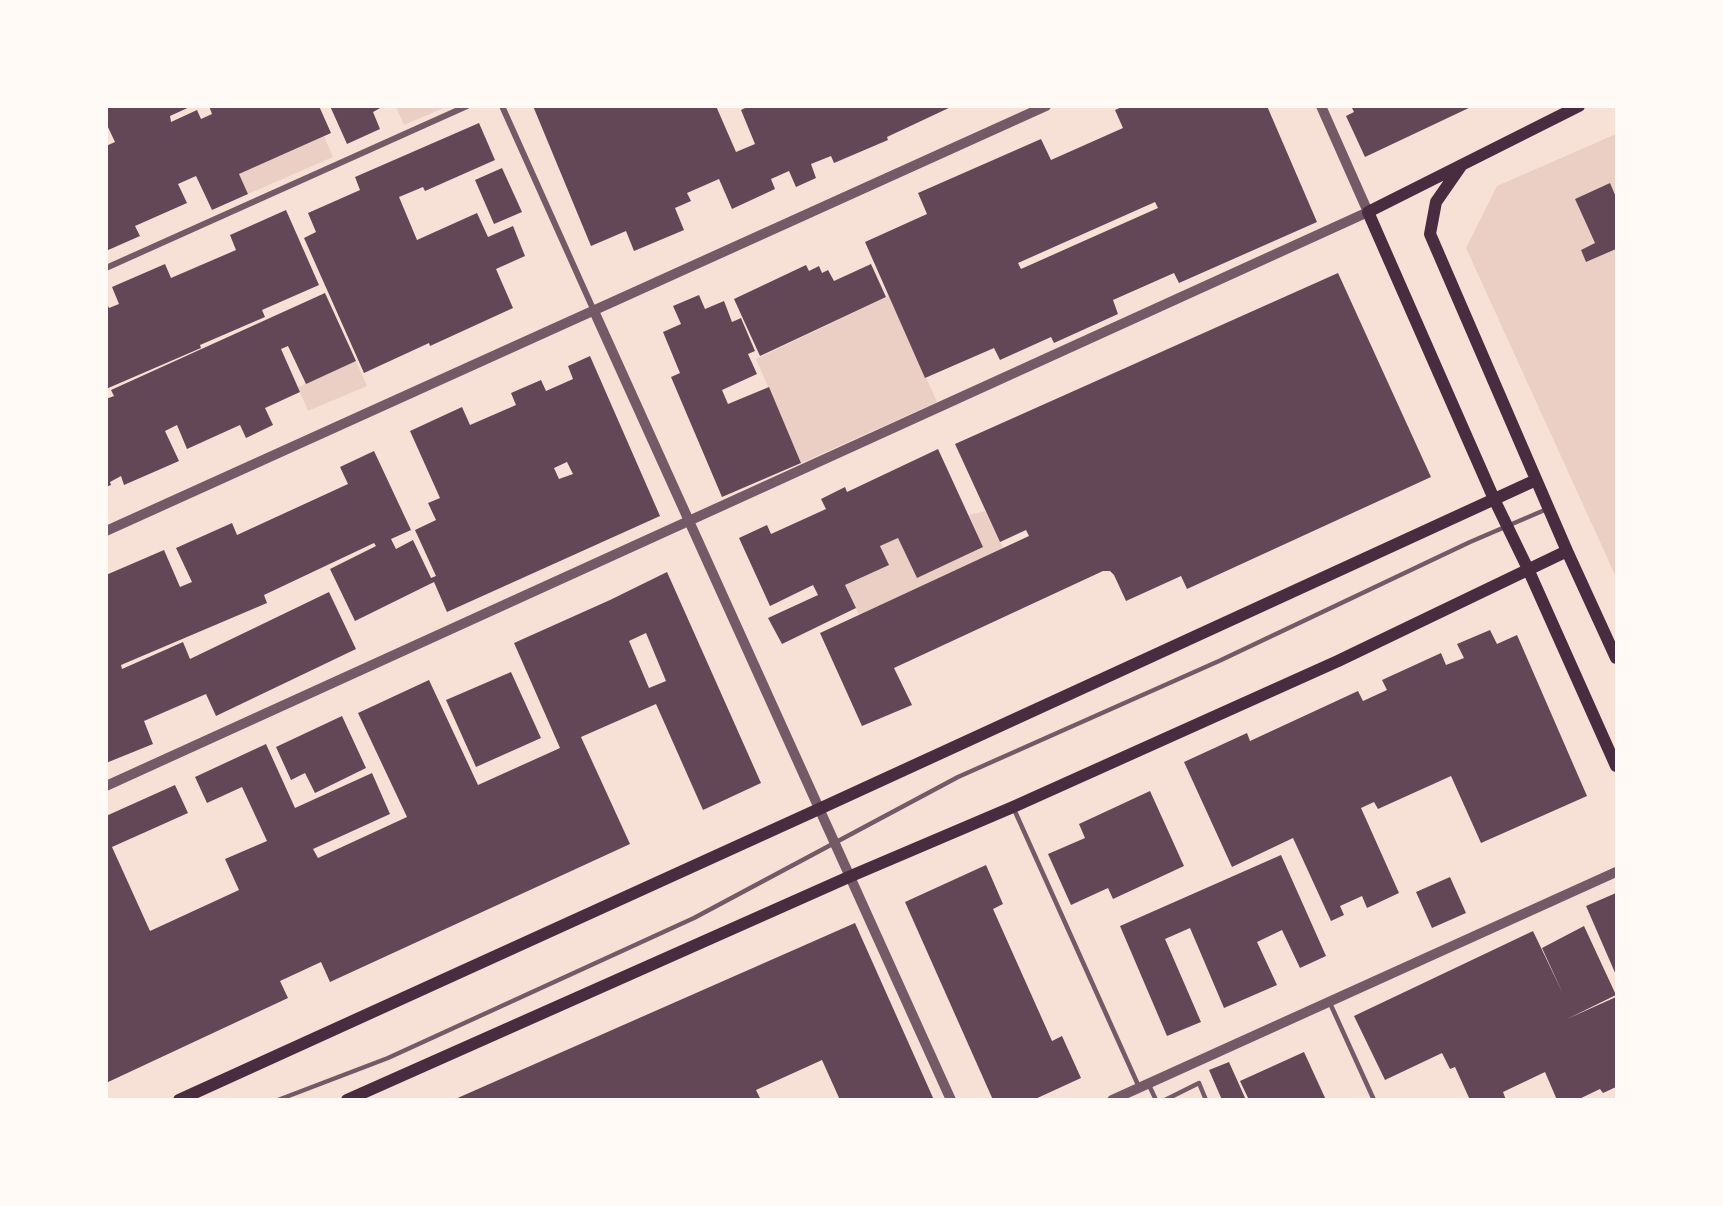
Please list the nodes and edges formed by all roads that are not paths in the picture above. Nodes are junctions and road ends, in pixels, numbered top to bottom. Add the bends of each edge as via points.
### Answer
1 (467, 106) edge
2 (502, 106) edge
3 (1046, 106) edge
4 (1321, 106) edge
5 (1579, 106) edge
6 (1461, 165) junction
7 (1368, 212) junction
8 (106, 268) edge
9 (594, 311) junction
10 (1536, 480) junction
11 (1494, 499) junction
12 (1549, 508) junction
13 (689, 521) junction
14 (1505, 525) junction
15 (106, 531) edge
16 (1567, 551) junction
17 (1528, 569) junction
18 (1617, 658) edge
19 (1617, 766) edge
20 (106, 786) edge
21 (1013, 807) junction
22 (819, 809) junction
23 (835, 843) junction
24 (1617, 872) edge
25 (851, 876) junction
26 (1329, 1001) junction
27 (1144, 1085) junction
28 (179, 1100) edge
29 (278, 1100) edge
30 (347, 1100) edge
31 (951, 1100) edge
32 (1112, 1100) edge
33 (1156, 1100) edge
34 (1165, 1100) edge
35 (1206, 1100) edge
36 (1374, 1100) edge

1 - 8 street
2 - 9 street
3 - 9 street
4 - 7 street
5 - 6 main road
6 - 7 main road
6 - 10 main road via 1436,202 1430,234
7 - 11 main road
7 - 13 street
9 - 13 street
9 - 15 street
10 - 11 main road
10 - 12 main road
11 - 14 main road
11 - 22 main road
12 - 14 lane
12 - 16 main road
13 - 20 street
13 - 22 street
14 - 17 main road
14 - 23 lane via 1219,661 958,777
16 - 17 main road
16 - 18 main road
17 - 19 main road
17 - 21 main road via 1338,661
21 - 25 main road
21 - 27 lane
22 - 23 street
22 - 28 main road
23 - 25 street
23 - 29 lane via 694,918 388,1058
24 - 26 street
25 - 30 main road
25 - 31 street
26 - 27 street
26 - 36 lane
27 - 32 street
27 - 33 lane
34 - 35 lane via 1199,1083

